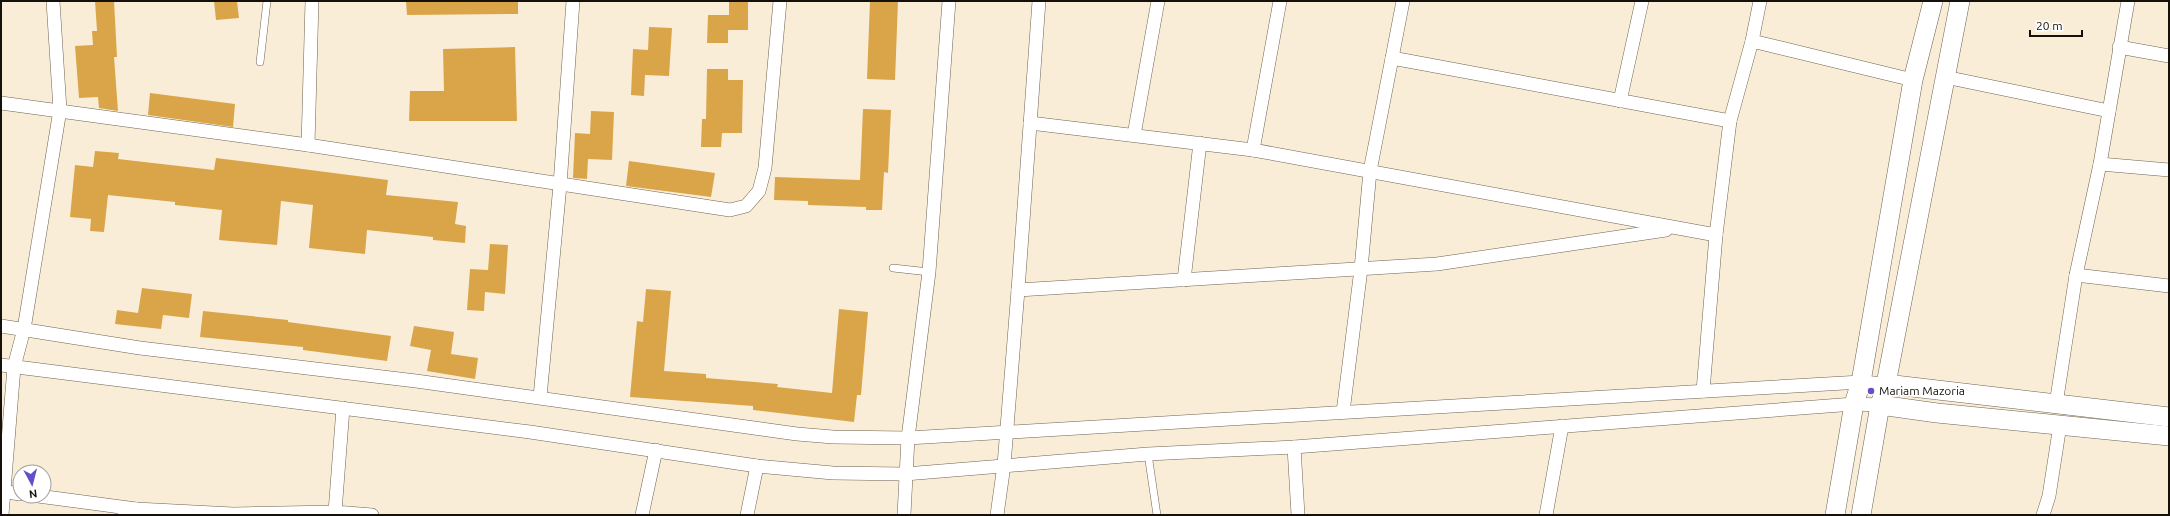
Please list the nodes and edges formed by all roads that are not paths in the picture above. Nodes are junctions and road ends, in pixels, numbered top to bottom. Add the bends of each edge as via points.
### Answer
1 (53, 1) edge
2 (267, 1) edge
3 (312, 1) edge
4 (572, 1) edge
5 (780, 1) edge
6 (949, 1) edge
7 (1039, 1) edge
8 (1158, 1) edge
9 (1280, 1) edge
10 (1403, 1) edge
11 (1642, 1) edge
12 (1760, 1) edge
13 (1932, 1) edge
14 (1960, 1) edge
15 (2128, 1) edge
16 (1752, 41) junction
17 (2119, 47) junction
18 (2169, 56) edge
19 (1392, 58) junction
20 (260, 62) dead end
21 (1946, 77) junction
22 (1913, 80) junction
23 (1620, 102) junction
24 (1, 103) edge
25 (60, 110) junction
26 (2109, 111) junction
27 (1730, 121) junction
28 (1030, 123) junction
29 (1134, 135) junction
30 (1200, 143) junction
31 (308, 145) junction
32 (1253, 150) junction
33 (2100, 164) junction
34 (2169, 170) edge
35 (1370, 171) junction
36 (560, 185) junction
37 (1676, 229) junction
38 (1716, 235) junction
39 (893, 268) dead end
40 (1361, 269) junction
41 (929, 272) junction
42 (2076, 275) junction
43 (1184, 280) junction
44 (2169, 286) edge
45 (1018, 290) junction
46 (1, 326) edge
47 (24, 329) junction
48 (7, 366) edge
49 (1861, 382) junction
50 (1886, 384) junction
51 (1703, 391) junction
52 (540, 397) junction
53 (1854, 404) junction
54 (2056, 404) junction
55 (1880, 405) junction
56 (343, 408) junction
57 (1343, 412) junction
58 (2169, 417) edge
59 (2060, 425) junction
60 (1562, 426) junction
61 (1006, 432) junction
62 (2169, 436) edge
63 (908, 438) junction
64 (1294, 447) junction
65 (656, 450) junction
66 (1148, 454) junction
67 (1004, 465) junction
68 (757, 466) junction
69 (905, 474) junction
70 (2, 491) edge
71 (12, 493) edge
72 (52, 498) edge
73 (136, 509) junction
74 (335, 513) edge
75 (233, 514) edge
76 (2, 515) edge
77 (124, 515) edge
78 (372, 515) edge
79 (642, 515) edge
80 (747, 515) edge
81 (904, 515) edge
82 (997, 515) edge
83 (1157, 515) edge
84 (1298, 515) edge
85 (1546, 515) edge
86 (1835, 515) edge
87 (1861, 515) edge
88 (2043, 515) edge

1 - 25 street
2 - 20 lane
3 - 31 street
4 - 36 street
5 - 36 street via 765,168 759,191 746,206 730,210
6 - 41 street
7 - 28 street
8 - 29 street
9 - 32 street
10 - 19 street
11 - 23 street
12 - 16 street
13 - 22 main road
14 - 21 main road
15 - 17 street
16 - 22 street
16 - 27 street
17 - 18 street
17 - 26 street
19 - 23 street
19 - 35 street
21 - 26 street
21 - 50 main road
22 - 49 main road
23 - 27 street
24 - 25 street
25 - 31 street
25 - 47 street
26 - 33 street
27 - 38 street
28 - 29 street
28 - 45 street
29 - 30 street
30 - 32 street
30 - 43 street
31 - 36 street
32 - 35 street
33 - 34 street
33 - 42 street
35 - 37 street
35 - 40 street
36 - 52 street
37 - 38 street
37 - 40 street via 1437,264
38 - 51 street
39 - 41 lane
40 - 43 street
40 - 57 street
41 - 63 street
42 - 44 street
42 - 54 street
43 - 45 street
45 - 61 street
46 - 47 street
47 - 48 street
47 - 52 street via 140,348
48 - 56 street
48 - 70 street
49 - 50 street
49 - 51 street
49 - 53 main road
50 - 54 main road
50 - 55 main road
51 - 57 street
52 - 63 street via 797,434
53 - 55 street
53 - 60 street
53 - 86 main road
54 - 58 main road
55 - 59 main road
55 - 87 main road
56 - 65 street
56 - 74 street
57 - 61 street
59 - 62 main road
59 - 88 street via 2049,496
60 - 64 street
60 - 85 street
61 - 63 street
61 - 67 street
63 - 69 street
64 - 66 street
64 - 84 street
65 - 68 street
65 - 79 street
66 - 67 street
66 - 83 lane
67 - 69 street
67 - 82 street
68 - 69 street
68 - 80 street
69 - 81 street
70 - 71 street
70 - 76 street
72 - 73 street
73 - 75 street
73 - 77 street via 126,511
74 - 75 street
74 - 78 street

